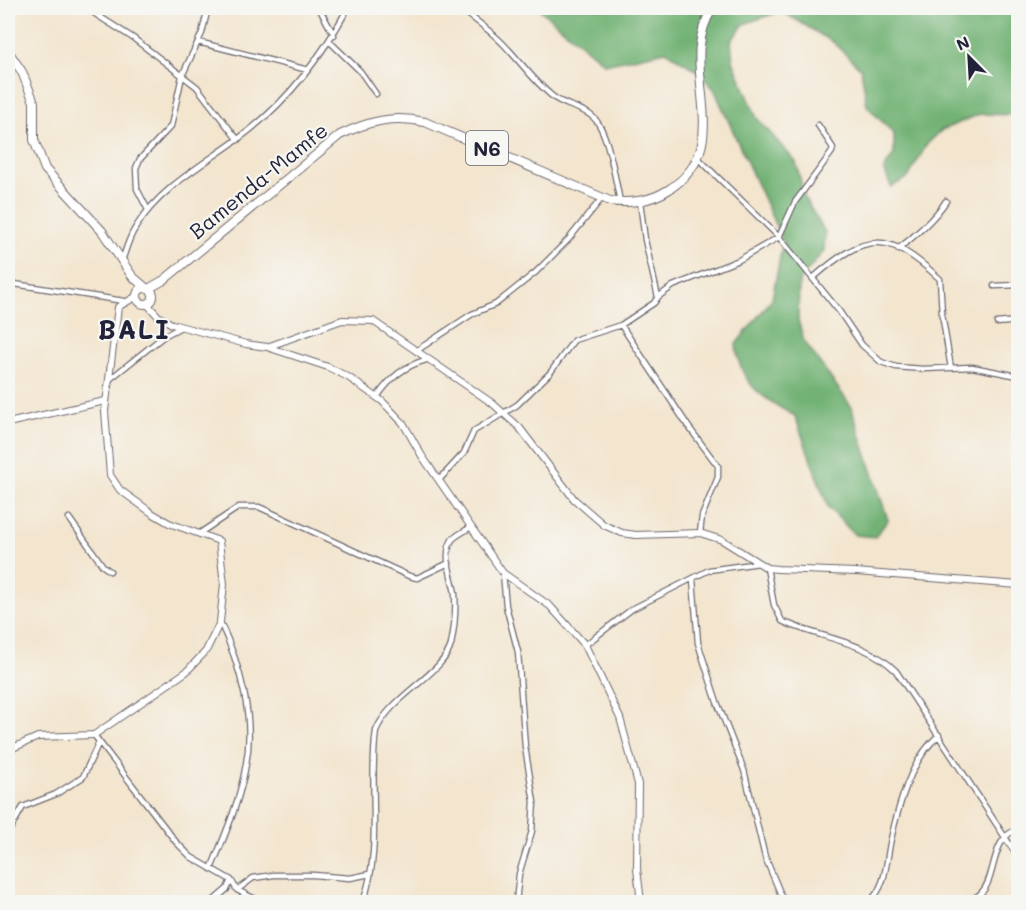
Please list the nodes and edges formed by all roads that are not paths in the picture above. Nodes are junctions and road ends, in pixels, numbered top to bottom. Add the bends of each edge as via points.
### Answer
1 (87, 8) edge
2 (208, 8) edge
3 (319, 8) edge
4 (348, 8) edge
5 (459, 8) edge
6 (710, 11) edge
7 (334, 34) junction
8 (329, 41) junction
9 (198, 42) junction
10 (8, 51) edge
11 (15, 62) junction
12 (308, 70) junction
13 (8, 71) edge
14 (182, 76) junction
15 (376, 94) dead end
16 (818, 125) dead end
17 (238, 140) junction
18 (698, 158) junction
19 (602, 198) junction
20 (640, 201) junction
21 (946, 201) dead end
22 (620, 202) junction
23 (148, 210) junction
24 (778, 237) junction
25 (898, 249) junction
26 (122, 261) junction
27 (813, 278) junction
28 (8, 283) edge
29 (1018, 285) edge
30 (994, 286) dead end
31 (144, 292) junction
32 (658, 297) junction
33 (124, 301) junction
34 (147, 304) junction
35 (1018, 321) edge
36 (998, 323) dead end
37 (621, 325) junction
38 (181, 327) junction
39 (267, 347) junction
40 (416, 351) junction
41 (426, 360) junction
42 (951, 368) junction
43 (1018, 376) edge
44 (110, 379) junction
45 (377, 397) junction
46 (105, 401) junction
47 (505, 415) junction
48 (8, 423) edge
49 (439, 480) junction
50 (69, 518) dead end
51 (471, 527) junction
52 (200, 533) junction
53 (700, 533) junction
54 (449, 563) junction
55 (759, 563) junction
56 (767, 568) junction
57 (110, 571) dead end
58 (503, 573) junction
59 (693, 579) junction
60 (1018, 585) edge
61 (220, 622) junction
62 (585, 645) junction
63 (94, 735) junction
64 (939, 735) junction
65 (99, 742) junction
66 (8, 750) edge
67 (1018, 829) edge
68 (8, 833) edge
69 (1006, 837) junction
70 (1018, 857) edge
71 (211, 869) junction
72 (370, 874) junction
73 (231, 880) junction
74 (237, 890) junction
75 (212, 903) edge
76 (261, 903) edge
77 (363, 903) edge
78 (516, 903) edge
79 (641, 903) edge
80 (784, 903) edge
81 (868, 903) edge
82 (967, 903) edge

1 - 14 street
2 - 9 street
3 - 7 street
4 - 7 street
5 - 22 street via 509,49 552,96 597,120 604,133
6 - 18 highway, Bamenda-Mamfe / N6 via 698,56 705,122
7 - 8 street
8 - 12 street
8 - 15 street via 360,71
9 - 12 street
9 - 14 street
10 - 11 highway
11 - 13 street
11 - 26 highway via 34,102 34,140 40,160 60,188 102,231
12 - 17 street via 275,108
14 - 17 street via 196,87
14 - 23 street via 171,126 136,168 137,189
16 - 24 street via 832,152 795,202
17 - 23 street
18 - 20 highway, Bamenda-Mamfe / N6 via 674,186
18 - 24 street
19 - 22 highway, Bamenda-Mamfe / N6
19 - 31 highway, Bamenda-Mamfe / N6 via 425,122 382,119 340,135 164,280
19 - 40 street via 536,273 496,304 472,314
20 - 22 highway, Bamenda-Mamfe / N6
20 - 32 street
21 - 25 street via 934,218
23 - 26 street via 134,229
24 - 27 street
24 - 32 street via 739,261 673,286
25 - 27 street via 872,242 857,245
25 - 42 street via 920,260 940,279
26 - 31 highway
27 - 42 street via 862,345 881,362 896,367
28 - 33 street
29 - 30 street
31 - 33 street
31 - 34 highway, Bamenda-Mamfe / N6
31 - 34 highway via 139,302
32 - 37 street
33 - 44 street via 118,307
34 - 38 street via 163,319
35 - 36 street
37 - 47 street via 574,340 550,373
37 - 53 street via 718,466
38 - 39 street
38 - 44 street
39 - 40 street via 322,326 357,319 373,321
39 - 45 street via 328,367
40 - 41 street
41 - 45 street via 401,370
41 - 47 street
42 - 43 street via 972,367
44 - 46 street
45 - 49 street via 403,423
46 - 48 street
46 - 52 street via 108,468 117,486 169,523
47 - 49 street via 474,431 464,453
47 - 53 street via 519,427 574,499 604,525 636,535
49 - 51 street
50 - 57 street via 102,566
51 - 54 street via 453,540
51 - 58 street
52 - 54 street via 239,507 260,507 409,576 417,578
52 - 61 street via 221,544 224,584
53 - 55 street via 722,540
54 - 72 street via 454,609 451,645 376,731
55 - 56 street
55 - 59 street via 709,570
56 - 60 street
56 - 64 street via 774,606 782,621 844,641 888,664 904,681
58 - 62 street via 550,606
58 - 78 street via 506,606 518,652 525,747 534,802 532,831 519,874
59 - 62 street via 632,609
59 - 80 street via 698,643 744,770 765,857
61 - 63 street via 206,651 186,672
61 - 71 street via 241,682 247,718 247,762
62 - 79 street via 620,718 638,784
63 - 65 street
63 - 66 street via 38,737
64 - 69 street
64 - 81 street via 915,766 896,821 884,876
65 - 68 street via 83,777 56,794 23,807
65 - 71 street via 176,842
67 - 69 street
69 - 70 street
69 - 82 street via 992,862 991,878 982,893
71 - 73 street
72 - 74 street via 350,878 274,875 253,878
72 - 77 street
73 - 74 street
73 - 75 street
74 - 76 street

